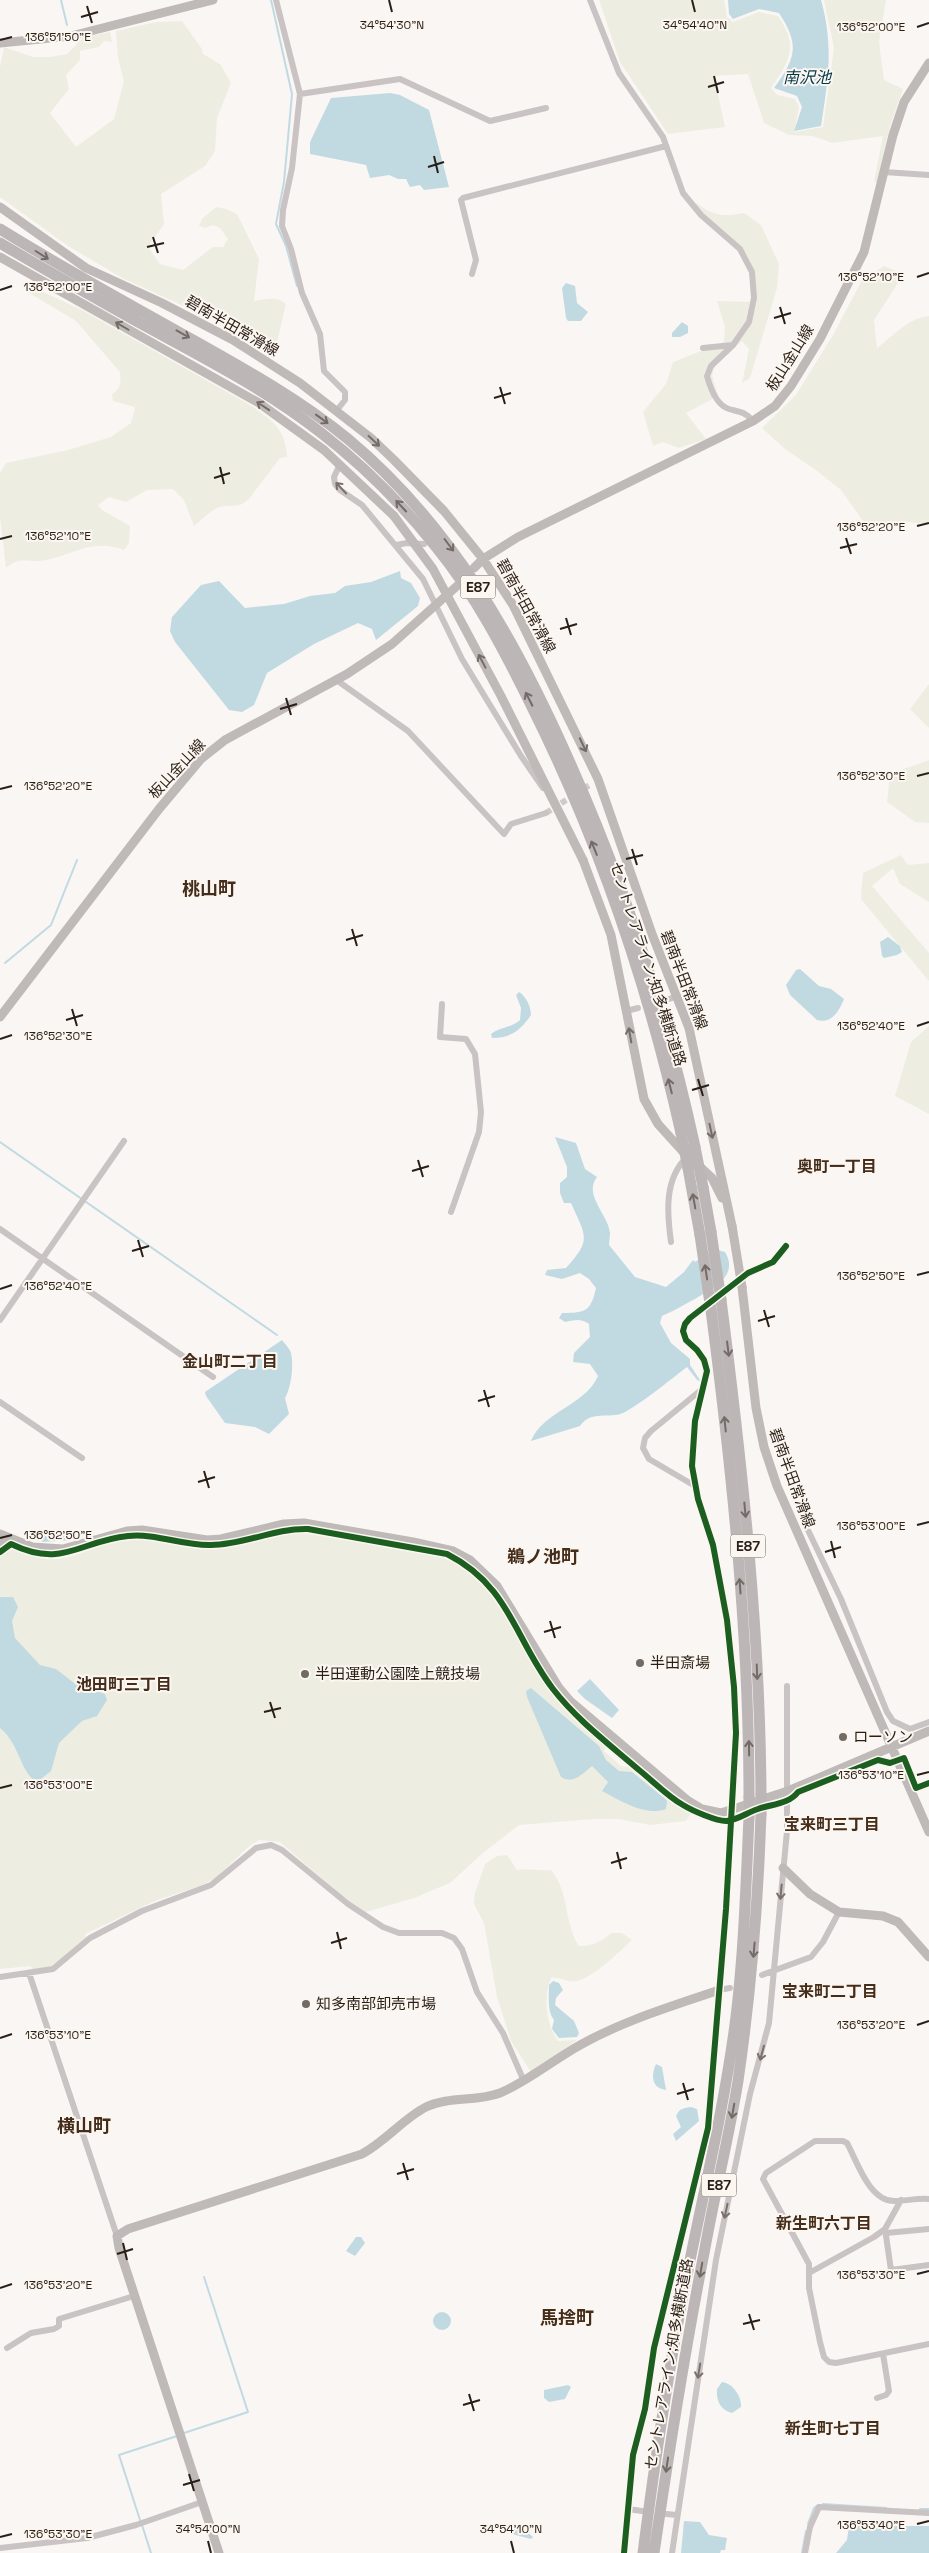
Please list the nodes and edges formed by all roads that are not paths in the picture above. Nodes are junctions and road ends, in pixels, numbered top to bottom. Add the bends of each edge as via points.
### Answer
1 (213, 0) edge
2 (276, 0) edge
3 (590, 0) edge
4 (0, 43) edge
5 (929, 63) edge
6 (300, 94) junction
7 (546, 108) dead end
8 (666, 146) junction
9 (884, 172) junction
10 (929, 175) edge
11 (0, 207) edge
12 (0, 229) edge
13 (0, 243) edge
14 (0, 257) edge
15 (472, 274) dead end
16 (733, 345) junction
17 (703, 348) dead end
18 (337, 410) junction
19 (753, 421) junction
20 (340, 464) junction
21 (424, 544) dead end
22 (396, 545) junction
23 (483, 559) junction
24 (474, 568) dead end
25 (458, 586) dead end
26 (435, 607) junction
27 (335, 679) junction
28 (551, 799) junction
29 (546, 813) tunnel mouth
30 (678, 996) junction
31 (669, 999) dead end
32 (442, 1004) dead end
33 (638, 1008) dead end
34 (626, 1011) junction
35 (0, 1015) edge
36 (124, 1141) dead end
37 (715, 1149) junction
38 (691, 1158) junction
39 (451, 1212) dead end
40 (732, 1226) junction
41 (0, 1229) edge
42 (706, 1234) junction
43 (671, 1242) dead end
44 (786, 1246) dead end
45 (44, 1258) junction
46 (0, 1320) edge
47 (213, 1377) dead end
48 (701, 1390) junction
49 (0, 1402) edge
50 (82, 1458) dead end
51 (695, 1486) junction
52 (806, 1526) dead end
53 (3, 1535) edge
54 (0, 1545) edge
55 (787, 1686) dead end
56 (929, 1722) edge
57 (929, 1731) edge
58 (890, 1748) junction
59 (788, 1791) junction
60 (755, 1795) junction
61 (730, 1811) junction
62 (755, 1816) junction
63 (927, 1817) edge
64 (929, 1832) edge
65 (783, 1868) junction
66 (839, 1912) junction
67 (929, 1957) edge
68 (774, 1970) junction
69 (28, 1973) junction
70 (762, 1975) dead end
71 (0, 1977) edge
72 (730, 1988) dead end
73 (719, 1990) junction
74 (524, 2079) junction
75 (929, 2199) edge
76 (900, 2200) junction
77 (929, 2229) edge
78 (885, 2231) junction
79 (117, 2236) junction
80 (929, 2265) edge
81 (810, 2274) junction
82 (669, 2285) junction
83 (679, 2288) dead end
84 (134, 2296) junction
85 (929, 2344) edge
86 (7, 2348) dead end
87 (883, 2354) junction
88 (877, 2398) dead end
89 (202, 2502) junction
90 (628, 2509) junction
91 (642, 2511) dead end
92 (929, 2513) edge
93 (666, 2514) dead end
94 (677, 2515) junction
95 (0, 2548) edge
96 (219, 2553) edge
97 (624, 2553) edge
98 (643, 2553) edge
99 (654, 2553) edge
100 (672, 2553) edge
101 (805, 2553) edge

1 - 4 main road via 71,36
2 - 6 street
3 - 8 street via 619,73 658,128
5 - 9 main road, 板山金山線 via 904,102
6 - 7 street via 400,79 490,121
6 - 18 street via 292,168 281,219 302,293 320,334 324,371 345,392 345,400
8 - 15 street via 463,198 476,260
8 - 16 street via 678,184 688,201 700,216 740,249 752,272 752,316
9 - 10 street
9 - 19 main road, 板山金山線 via 864,252 820,339 775,406
11 - 18 main road, 碧南半田常滑線 via 86,268 233,340
12 -> 38 highway, セントレアライン;知多横断道路 / E87 via 292,398 370,459 446,541 513,644 548,712 599,830 658,997
38 -> 13 highway, セントレアライン;知多横断道路 / E87, bridge via 681,1133 638,971 581,815 541,724 504,652 439,550 381,485 300,416 188,348
20 -> 14 main road, 碧南半田常滑線 via 290,424 239,391
16 - 17 street
16 - 19 street via 708,372 710,386 721,404 749,416
18 -> 23 main road, 碧南半田常滑線 via 394,460
19 - 23 main road, 板山金山線 via 518,537
22 -> 20 street via 362,505 335,484 334,477
28 -> 20 main road, 碧南半田常滑線, bridge via 433,569 394,516
21 - 22 street
22 - 26 street via 423,578
23 - 24 main road, 板山金山線
23 -> 30 main road, 碧南半田常滑線 via 513,606 594,782
25 - 26 main road, 板山金山線
26 - 27 main road, 板山金山線 via 392,644
26 - 28 street via 462,659
27 - 29 street via 408,731 504,834 511,824
27 - 35 main road, 板山金山線 via 225,740 201,759 158,809
28 - 34 main road, 碧南半田常滑線, bridge via 592,881 611,935
30 - 31 street
30 -> 37 main road, 碧南半田常滑線 via 695,1053
32 - 39 street via 440,1037 466,1039 475,1054 481,1112 479,1132
33 - 34 street
38 -> 34 main road, 碧南半田常滑線 via 658,1124 644,1099
36 - 45 street
37 - 38 main road via 709,1160 700,1163
37 - 40 main road, 碧南半田常滑線
38 - 40 main road, 碧南半田常滑線 via 714,1182
42 -> 38 highway, セントレアライン;知多横断道路 / E87
38 - 42 highway, セントレアライン;知多横断道路 / E87, bridge via 703,1187
38 - 43 street via 675,1171 668,1196
40 - 58 main road, 碧南半田常滑線, bridge via 764,1447 784,1505
41 - 45 street
60 -> 42 highway, セントレアライン;知多横断道路 / E87, bridge via 740,1582
42 -> 60 highway, セントレアライン;知多横断道路 / E87, bridge via 722,1300 739,1443 752,1596
44 - 48 street via 773,1262 742,1277 685,1324 686,1340 698,1350 707,1371
45 - 46 street
45 - 47 street
48 - 51 street via 692,1442
48 - 51 street via 651,1430 643,1448 650,1458
49 - 50 street
51 - 61 street via 713,1545 727,1620 736,1733
52 - 56 street via 841,1599 888,1712 894,1721 910,1730
53 - 54 main road
53 - 61 main road via 32,1547 63,1548 126,1531 142,1530 207,1540 304,1523 453,1551 470,1560 498,1586 570,1701 687,1800 711,1812
55 - 59 street
57 - 58 main road
58 - 59 main road
58 - 63 main road, 碧南半田常滑線
59 - 61 main road
59 - 65 street
60 - 62 highway, セントレアライン;知多横断道路 / E87, bridge
61 - 73 street
62 - 98 highway, セントレアライン;知多横断道路 / E87 via 728,2070 684,2294
62 -> 99 highway, セントレアライン;知多横断道路 / E87 via 756,1926 738,2080 705,2246
63 - 64 main road, 碧南半田常滑線
65 - 66 main road via 810,1894
65 -> 68 street
66 - 67 main road via 883,1916 898,1922
66 - 68 street via 811,1957
68 - 70 street
68 -> 94 street via 769,2023 750,2094 708,2292
69 - 71 street
69 - 74 street via 53,1969 90,1938 158,1904 206,1888 253,1850 271,1845 383,1927 399,1932 442,1933 454,1938 462,1949 477,1992 503,2034
69 - 79 street
72 - 73 street
73 - 74 main road via 645,2015 582,2043
73 - 82 street via 708,2128
74 - 79 main road via 487,2097 429,2106 373,2148 350,2159 128,2229
75 - 76 street
76 - 78 street
76 - 81 street via 877,2195 842,2141 814,2142 766,2173 763,2179 804,2253
77 - 78 street
78 - 80 street via 891,2270
78 - 81 street
79 - 84 main road
81 - 87 street via 809,2288 824,2357 836,2363
82 - 83 street
82 - 90 street via 633,2455
84 - 86 street via 59,2319 59,2326 54,2329 31,2333
84 - 89 main road
85 - 87 street
87 - 88 street via 889,2391
89 - 95 street via 87,2538
89 - 96 main road
90 - 91 street
90 - 97 street
92 - 101 street via 819,2507 810,2527
93 - 94 street
94 - 100 street

